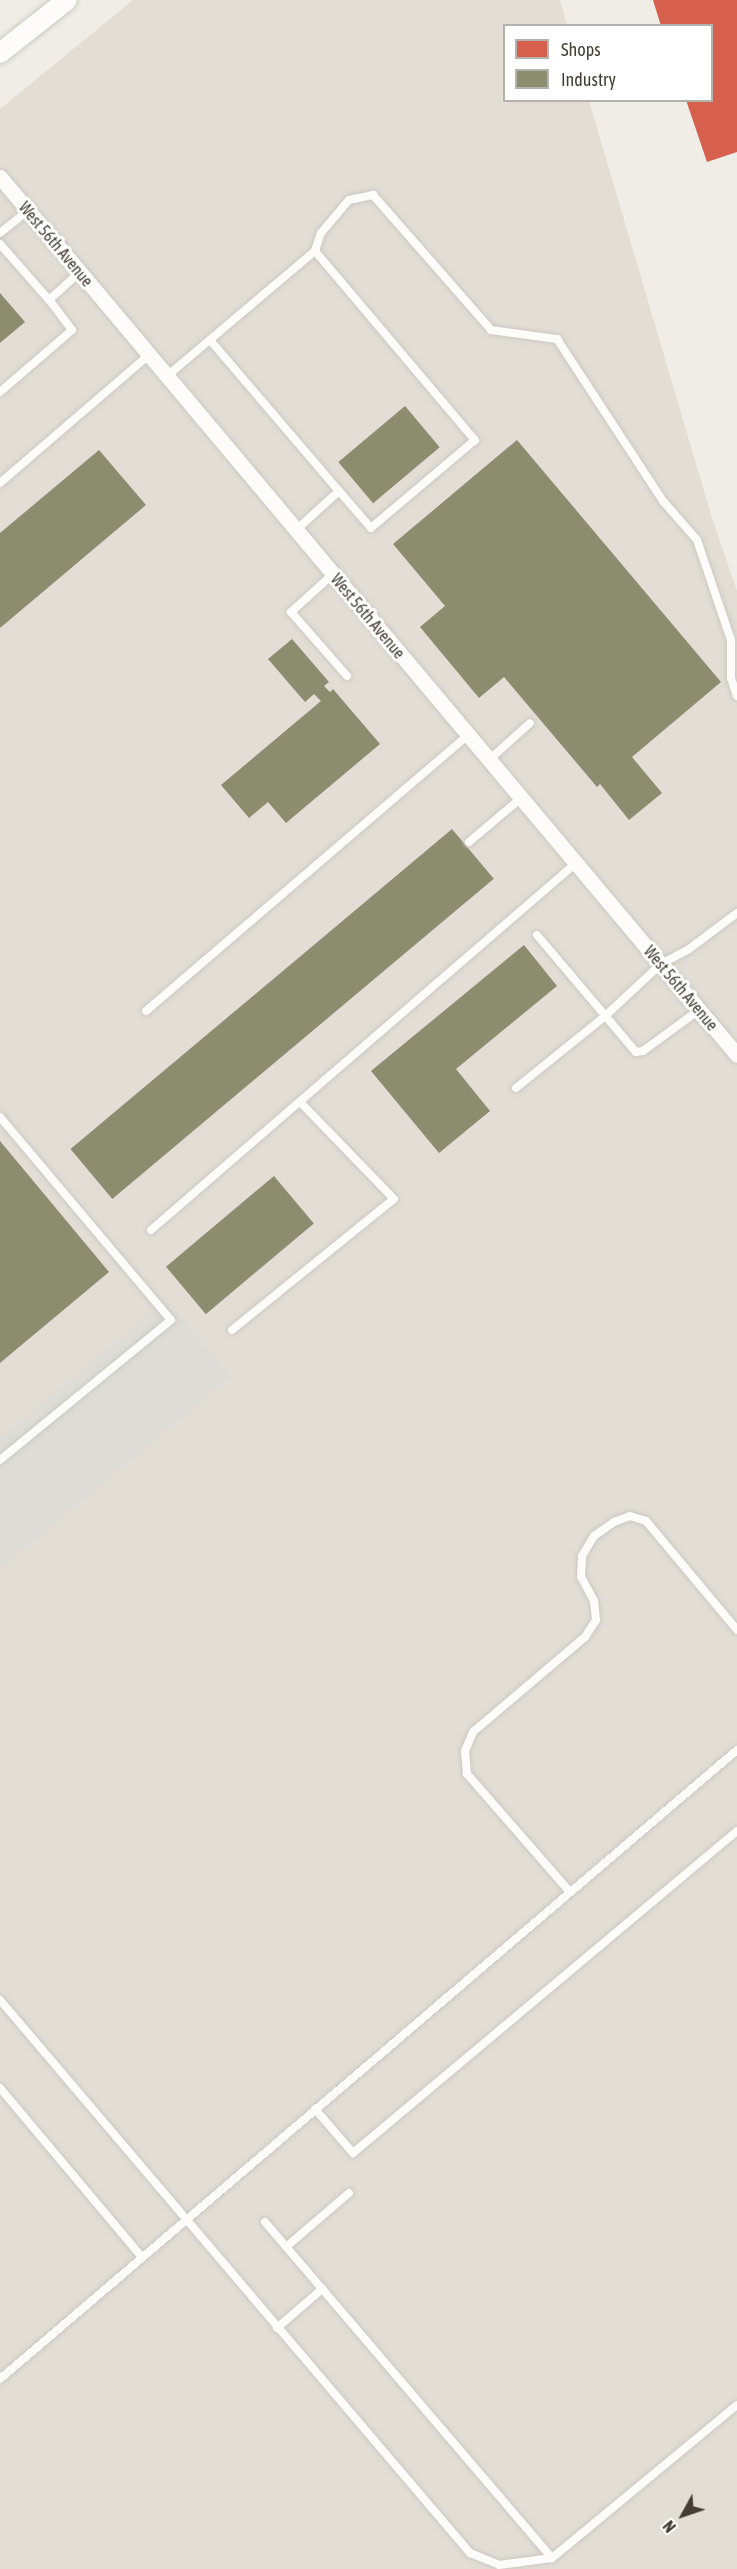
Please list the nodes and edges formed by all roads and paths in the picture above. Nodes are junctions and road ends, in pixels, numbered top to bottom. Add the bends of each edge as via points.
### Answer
1 (68, 0) edge
2 (0, 53) edge
3 (0, 177) edge
4 (27, 210) junction
5 (0, 233) edge
6 (0, 244) edge
7 (315, 251) junction
8 (80, 272) junction
9 (49, 300) junction
10 (210, 340) junction
11 (149, 355) junction
12 (167, 376) junction
13 (0, 392) edge
14 (0, 483) edge
15 (339, 491) junction
16 (296, 530) junction
17 (333, 574) junction
18 (347, 676) dead end
19 (737, 696) edge
20 (530, 723) dead end
21 (468, 735) junction
22 (489, 760) junction
23 (521, 798) junction
24 (469, 842) dead end
25 (576, 863) junction
26 (737, 913) edge
27 (537, 935) dead end
28 (661, 964) junction
29 (699, 1010) junction
30 (146, 1011) dead end
31 (604, 1017) junction
32 (737, 1055) edge
33 (516, 1088) dead end
34 (300, 1102) junction
35 (0, 1117) edge
36 (151, 1230) dead end
37 (232, 1330) dead end
38 (0, 1460) edge
39 (737, 1630) edge
40 (737, 1750) edge
41 (737, 1831) edge
42 (570, 1893) junction
43 (0, 2000) edge
44 (0, 2088) edge
45 (315, 2109) junction
46 (349, 2193) dead end
47 (185, 2220) junction
48 (265, 2222) dead end
49 (286, 2247) junction
50 (142, 2257) junction
51 (322, 2289) junction
52 (277, 2328) junction
53 (0, 2379) edge
54 (737, 2405) edge
55 (552, 2558) junction

1 - 2 street
3 - 4 street, West 56th Avenue
4 - 5 lane
4 - 8 street, West 56th Avenue
6 - 9 lane
7 - 10 lane
7 - 15 lane via 475,440 371,528
7 - 19 lane via 321,233 349,200 373,195 491,330 557,339 663,501 697,540 731,640 731,678
8 - 9 lane
8 - 11 street, West 56th Avenue
9 - 13 lane via 72,330
10 - 12 lane
10 - 15 lane
11 - 12 street, West 56th Avenue
11 - 14 lane
12 - 16 street, West 56th Avenue
15 - 16 lane
16 - 17 street, West 56th Avenue
17 - 18 lane via 291,612
17 - 21 street, West 56th Avenue
20 - 22 lane
21 - 22 street, West 56th Avenue
21 - 30 lane
22 - 23 street, West 56th Avenue
23 - 24 lane
23 - 25 street, West 56th Avenue
25 - 28 street, West 56th Avenue
25 - 34 lane
26 - 28 lane via 689,949
27 - 31 lane
28 - 29 street, West 56th Avenue
28 - 31 lane
29 - 31 lane via 643,1051 636,1052
29 - 32 street, West 56th Avenue
31 - 33 lane
34 - 36 lane
34 - 37 lane via 394,1199
35 - 38 lane via 171,1320
39 - 42 lane via 646,1521 630,1516 594,1536 582,1556 581,1577 594,1601 596,1620 585,1637 473,1732 465,1750 467,1774
40 - 42 lane
41 - 45 lane via 353,2153
42 - 45 lane
43 - 47 lane
44 - 50 lane
45 - 47 lane
46 - 49 lane
47 - 50 lane
47 - 52 lane
48 - 49 lane
49 - 51 lane
50 - 53 lane
51 - 52 lane
51 - 55 lane
52 - 55 lane via 470,2553 499,2565
54 - 55 lane

